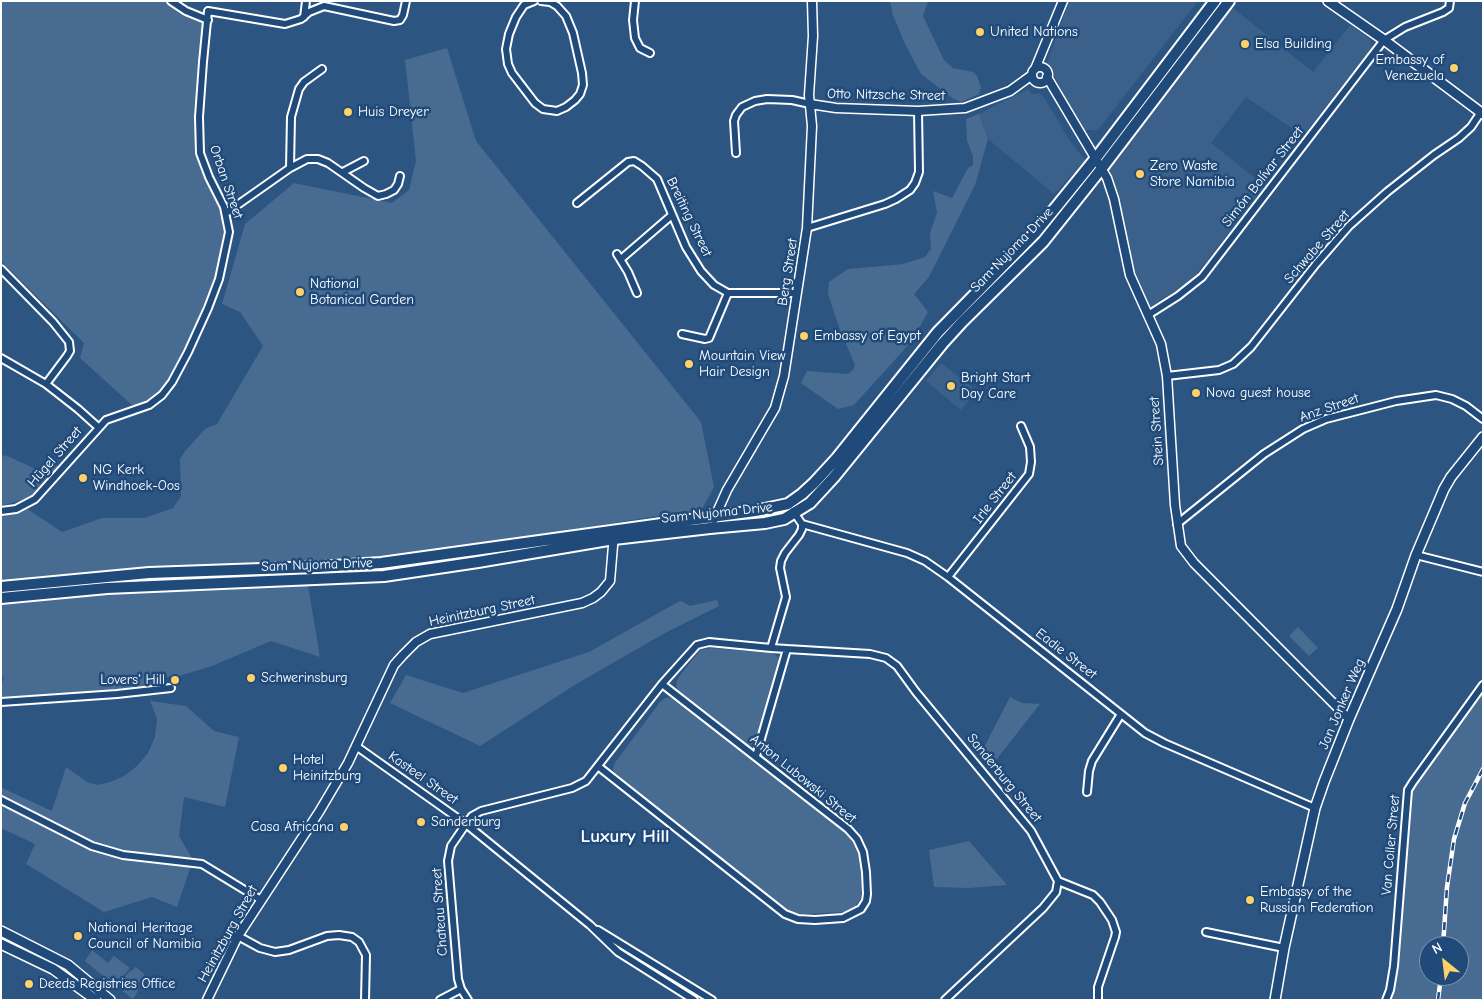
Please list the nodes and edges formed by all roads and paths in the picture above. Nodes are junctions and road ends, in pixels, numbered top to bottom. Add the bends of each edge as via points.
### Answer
1 (172, 1) edge
2 (306, 1) edge
3 (406, 1) edge
4 (534, 1) edge
5 (541, 1) edge
6 (634, 1) edge
7 (812, 1) edge
8 (1063, 1) edge
9 (1214, 1) edge
10 (1229, 1) edge
11 (1328, 1) edge
12 (1450, 1) edge
13 (524, 3) edge
14 (304, 17) junction
15 (208, 20) junction
16 (1384, 40) junction
17 (650, 54) dead end
18 (322, 69) dead end
19 (1037, 75) junction
20 (1058, 95) junction
21 (810, 104) junction
22 (918, 111) junction
23 (1482, 113) edge
24 (736, 153) dead end
25 (1096, 158) junction
26 (364, 161) dead end
27 (290, 168) junction
28 (1102, 168) junction
29 (342, 172) junction
30 (400, 176) dead end
31 (577, 203) dead end
32 (226, 213) junction
33 (672, 215) junction
34 (807, 228) junction
35 (1, 269) edge
36 (637, 293) dead end
37 (728, 293) junction
38 (797, 293) junction
39 (1148, 314) junction
40 (682, 334) dead end
41 (1, 358) edge
42 (1167, 376) junction
43 (46, 384) junction
44 (1483, 418) edge
45 (1021, 426) dead end
46 (98, 427) junction
47 (1483, 437) edge
48 (788, 504) junction
49 (1, 511) edge
50 (795, 514) junction
51 (715, 515) junction
52 (802, 524) junction
53 (1177, 524) junction
54 (710, 528) junction
55 (614, 534) junction
56 (1416, 555) junction
57 (1483, 572) edge
58 (948, 576) junction
59 (1, 587) edge
60 (1, 598) edge
61 (771, 648) junction
62 (787, 649) junction
63 (662, 684) junction
64 (1483, 685) edge
65 (171, 688) dead end
66 (1, 702) edge
67 (1121, 714) junction
68 (1349, 719) junction
69 (356, 746) junction
70 (756, 756) junction
71 (598, 767) junction
72 (1087, 792) dead end
73 (1, 800) edge
74 (1315, 808) junction
75 (466, 824) junction
76 (1058, 881) junction
77 (261, 900) junction
78 (590, 925) junction
79 (1, 931) edge
80 (1206, 932) dead end
81 (238, 936) junction
82 (1, 944) edge
83 (1284, 948) junction
84 (461, 989) junction
85 (96, 1000) edge
86 (110, 1000) edge
87 (207, 1000) edge
88 (365, 1000) edge
89 (440, 1000) edge
90 (468, 1000) edge
91 (694, 1000) edge
92 (712, 1000) edge
93 (945, 1000) edge
94 (1098, 1000) edge
95 (1275, 1000) edge
96 (1386, 1000) edge

1 - 15 street
2 - 14 street
3 - 14 street via 404,15 394,21 324,6
4 - 13 street
5 - 13 street via 557,6 566,16 582,73 580,94 558,111 543,109 536,103 508,64 506,42
6 - 17 street via 635,38 640,48
7 - 21 street, Berg Street
8 - 19 street via 1043,49
9 - 25 highway, Sam Nujoma Drive
10 - 28 highway, Sam Nujoma Drive
11 - 16 main road
12 - 16 street via 1444,12
14 - 15 street via 285,24 208,11
15 - 32 street, Orban Street via 199,118 200,153
16 - 23 main road
16 - 39 street, Simón Bolívar Street via 1202,277
18 - 27 street via 299,89 291,117
19 - 20 street, Stein Street
19 - 20 street, Stein Street via 1046,70
19 - 22 street, Otto Nitzsche Street via 971,107
20 - 25 street, Stein Street
21 - 22 street, Otto Nitzsche Street
21 - 24 street via 767,99 755,100 742,107 734,121
21 - 34 street, Berg Street via 812,126
22 - 34 street via 919,172 910,190 885,204
23 - 42 street, Schwabe Street via 1459,138 1387,192 1349,226 1251,347 1233,364 1218,370
25 - 28 street, Stein Street
25 - 48 highway, Sam Nujoma Drive via 1035,234 938,332 814,483
26 - 29 street
27 - 29 street via 312,159 328,163
27 - 32 street
28 - 39 street, Stein Street via 1112,193 1130,275
28 - 50 highway, Sam Nujoma Drive via 1043,242 962,322 834,477
29 - 30 street via 378,196 394,190
31 - 33 street, Breiting Street via 632,161 657,179
32 - 46 street, Orban Street via 229,232 219,279 198,334 172,382 149,405 106,420
33 - 36 street via 619,256
33 - 37 street, Breiting Street via 701,271 714,285
34 - 38 street, Berg Street
35 - 43 street via 69,342 67,356
37 - 38 street
37 - 40 street via 709,338
38 - 51 street, Berg Street via 777,402
39 - 42 street, Stein Street via 1161,344
41 - 43 street, Hügel Street
42 - 53 street, Stein Street
43 - 46 street, Hügel Street
44 - 53 street, Anz Street via 1459,402 1436,395 1396,401 1326,420 1303,429 1264,454
45 - 58 street, Irle Street via 1030,447 1029,474
46 - 49 street, Hügel Street via 35,499 16,509
47 - 56 main road, Jan Jonker Weg via 1451,477
48 - 50 street
48 - 51 highway, Sam Nujoma Drive
50 - 52 street
50 - 54 highway, Sam Nujoma Drive via 775,522
51 - 54 street, Berg Street
51 - 55 highway, Sam Nujoma Drive
52 - 58 street, Eadie Street via 906,553
52 - 61 street via 799,535 781,561 786,597
53 - 68 street, Stein Street via 1184,552
54 - 55 highway, Sam Nujoma Drive
55 - 59 highway, Sam Nujoma Drive via 381,563 149,573
55 - 60 highway, Sam Nujoma Drive via 478,562 384,576 107,588
55 - 69 street, Heinitzburg Street via 610,580 593,598 582,603 438,632 416,642 394,665
56 - 57 street
56 - 68 main road, Jan Jonker Weg via 1397,610
58 - 67 street, Eadie Street
61 - 62 street, Sanderburg Street
61 - 63 street via 700,643
62 - 70 street
62 - 76 street, Sanderburg Street via 870,654 892,662 1031,831
63 - 70 street, Anton Lubowski Street
63 - 71 street
64 - 96 street, Van Coller Street via 1408,790 1394,966
65 - 66 street
67 - 72 street via 1092,761
67 - 74 street, Eadie Street via 1157,740
68 - 74 main road, Jan Jonker Weg
69 - 75 street, Kasteel Street
69 - 77 street, Heinitzburg Street via 320,812
70 - 71 street, Anton Lubowski Street via 857,839 863,852 867,889 864,904 852,915 809,920 785,914
71 - 75 street via 586,780 572,788 482,811
73 - 77 street via 92,846 123,855 202,864
74 - 83 main road, Jan Jonker Weg
75 - 78 street, Kasteel Street
75 - 84 street, Chateau Street via 448,855
76 - 93 street via 1056,892 1043,908
76 - 94 street via 1093,895 1114,926 1115,937 1098,987
77 - 81 street, Heinitzburg Street
78 - 91 street, Kasteel Street via 618,952
78 - 92 street, Kasteel Street
79 - 86 main road via 68,965
80 - 83 street
81 - 87 street, Heinitzburg Street
81 - 88 street via 275,952 327,936 352,937 359,942 366,956
82 - 85 main road via 53,969
83 - 95 main road, Jan Jonker Weg
84 - 89 street
84 - 90 street, Chateau Street

